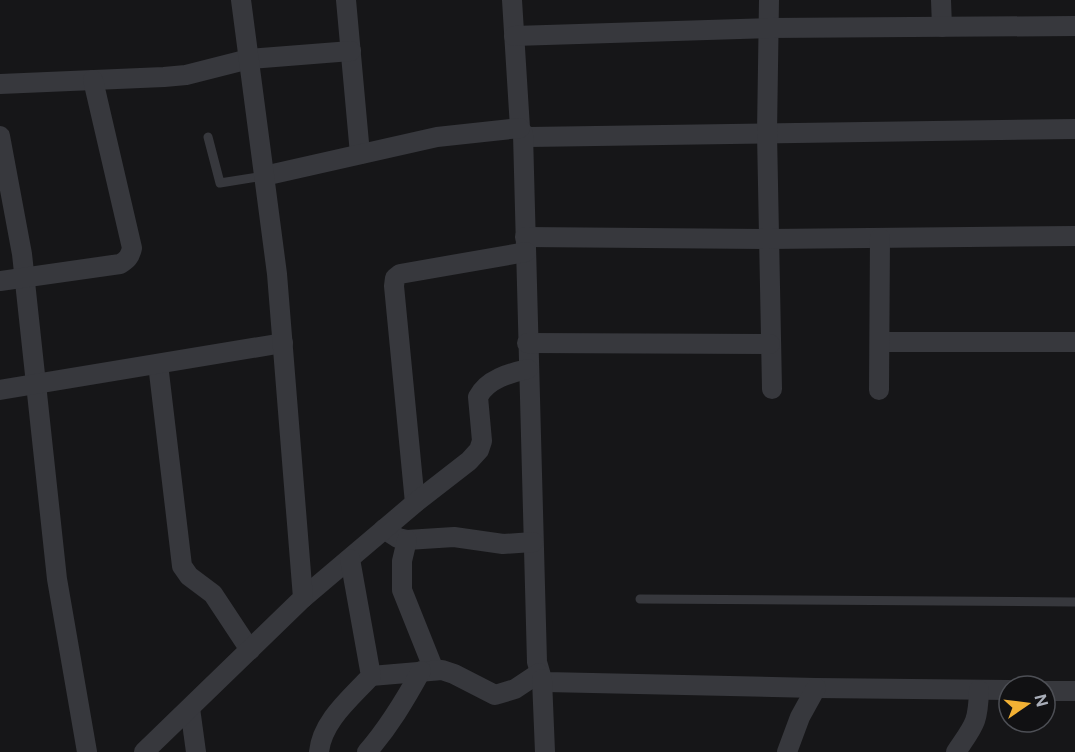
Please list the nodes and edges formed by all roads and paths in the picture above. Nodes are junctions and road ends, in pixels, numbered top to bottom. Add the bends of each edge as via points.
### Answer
1 (241, 0) edge
2 (346, 0) edge
3 (512, 0) edge
4 (769, 0) edge
5 (941, 0) edge
6 (1075, 26) edge
7 (942, 27) junction
8 (769, 28) junction
9 (514, 36) junction
10 (351, 51) junction
11 (249, 59) junction
12 (93, 80) junction
13 (0, 84) edge
14 (1075, 129) edge
15 (521, 131) junction
16 (767, 133) junction
17 (0, 136) edge
18 (208, 137) dead end
19 (360, 154) junction
20 (264, 177) junction
21 (1075, 236) edge
22 (880, 238) junction
23 (769, 239) junction
24 (525, 244) junction
25 (25, 276) junction
26 (0, 281) edge
27 (283, 342) junction
28 (880, 342) junction
29 (1075, 342) edge
30 (527, 343) junction
31 (770, 344) junction
32 (158, 364) junction
33 (528, 369) junction
34 (36, 384) junction
35 (772, 389) dead end
36 (0, 390) edge
37 (879, 390) dead end
38 (416, 503) junction
39 (384, 529) junction
40 (407, 540) junction
41 (533, 542) junction
42 (350, 559) junction
43 (303, 598) junction
44 (640, 599) dead end
45 (1075, 602) edge
46 (250, 650) junction
47 (427, 670) junction
48 (371, 676) junction
49 (540, 676) junction
50 (816, 688) junction
51 (979, 690) junction
52 (997, 690) edge
53 (1057, 690) edge
54 (1075, 691) edge
55 (190, 708) junction
56 (87, 752) edge
57 (144, 752) edge
58 (196, 752) edge
59 (319, 752) edge
60 (367, 752) edge
61 (545, 752) edge
62 (787, 752) edge
63 (956, 752) edge

1 - 11 street
2 - 10 street
3 - 9 street
4 - 8 street
5 - 7 street
6 - 7 street
7 - 8 street
8 - 9 street
8 - 16 street
9 - 15 street
10 - 11 street
10 - 19 street
11 - 12 street via 186,75
11 - 20 street
12 - 13 street
12 - 25 street via 131,255 120,264
14 - 16 street
15 - 16 street via 529,137
15 - 19 street via 445,135
15 - 24 street
16 - 23 street
17 - 25 street
18 - 20 lane via 220,183
19 - 20 street
20 - 27 street
21 - 22 street
22 - 23 street
22 - 28 street
23 - 24 street
23 - 31 street
24 - 30 street
24 - 38 street via 400,274 396,279
25 - 26 street
25 - 34 street
27 - 32 street
27 - 43 street
28 - 29 street
28 - 37 street
30 - 31 street
30 - 33 street
31 - 35 street
32 - 34 street
32 - 46 street via 182,566 213,594
33 - 38 street via 505,374 480,392 479,450
33 - 41 street
34 - 36 street
34 - 56 street via 57,579
38 - 39 street
39 - 40 street
39 - 42 street
40 - 41 street via 454,537 503,544
40 - 47 street via 402,590
41 - 49 street
42 - 43 street
42 - 48 street
43 - 46 street
44 - 45 lane
46 - 55 street
47 - 48 street
47 - 49 street via 454,674 495,695
47 - 60 street
48 - 59 street via 328,724
49 - 50 street via 546,682
49 - 61 street
50 - 51 street
50 - 62 street
51 - 52 street
51 - 63 street via 975,724
53 - 54 street
55 - 57 street
55 - 58 street

